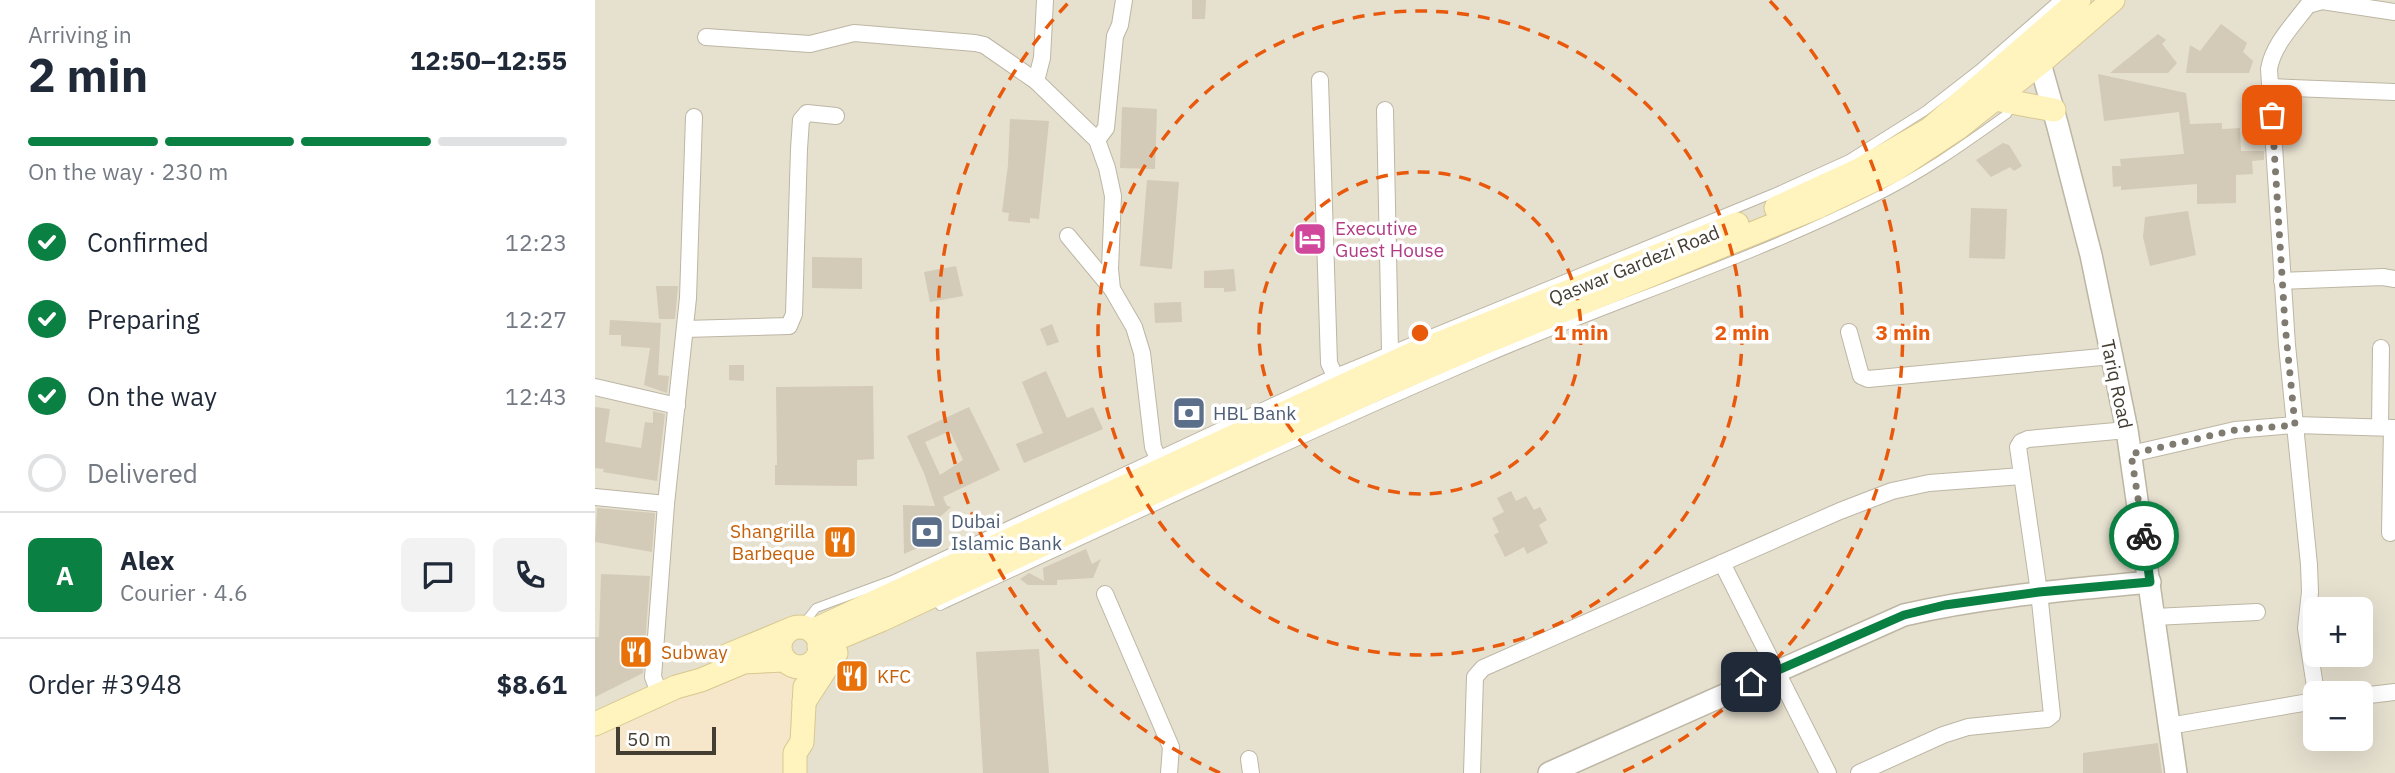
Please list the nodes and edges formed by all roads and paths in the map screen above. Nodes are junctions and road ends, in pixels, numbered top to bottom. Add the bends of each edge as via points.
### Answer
1 (1045, 0) edge
2 (1124, 0) edge
3 (2058, 0) edge
4 (2080, 0) edge
5 (2126, 0) edge
6 (2315, 2) edge
7 (2110, 9) edge
8 (2395, 12) edge
9 (706, 37) dead end
10 (2034, 54) junction
11 (1320, 80) dead end
12 (1036, 81) junction
13 (2270, 87) junction
14 (2395, 92) edge
15 (2003, 101) junction
16 (1385, 110) dead end
17 (2054, 110) junction
18 (836, 116) dead end
19 (694, 117) dead end
20 (1923, 123) junction
21 (1097, 140) junction
22 (1068, 236) dead end
23 (2395, 279) edge
24 (2283, 281) junction
25 (1112, 289) junction
26 (685, 329) junction
27 (1849, 332) dead end
28 (2381, 348) dead end
29 (1390, 350) junction
30 (2112, 356) junction
31 (1336, 380) junction
32 (595, 387) edge
33 (677, 406) junction
34 (2295, 425) junction
35 (2389, 428) edge
36 (2127, 430) junction
37 (1182, 452) junction
38 (2131, 454) junction
39 (1158, 458) junction
40 (2022, 476) junction
41 (595, 497) edge
42 (666, 504) junction
43 (2390, 533) dead end
44 (1722, 563) junction
45 (2150, 582) junction
46 (2039, 592) junction
47 (1105, 594) dead end
48 (2257, 612) dead end
49 (2154, 617) junction
50 (881, 620) junction
51 (805, 634) junction
52 (794, 664) junction
53 (1776, 671) junction
54 (2314, 681) edge
55 (668, 691) junction
56 (2395, 692) edge
57 (2373, 695) edge
58 (804, 702) junction
59 (2303, 703) edge
60 (595, 724) edge
61 (2169, 726) junction
62 (795, 763) edge
63 (1169, 773) edge
64 (1472, 773) edge
65 (1549, 773) edge
66 (1828, 773) edge
67 (1859, 773) edge
68 (2176, 773) edge

1 - 12 street
2 - 21 street via 1115,36 1106,128
3 - 20 lane
4 - 10 main road, Qaswar Gardezi Road
5 - 7 lane
6 - 8 street
6 - 13 street via 2308,5 2271,57
7 - 10 main road via 2073,43
9 - 12 street via 810,44 854,33 975,43
10 - 15 main road
10 - 17 street, Tariq Road
10 - 20 main road, Qaswar Gardezi Road
11 - 31 street via 1329,363
12 - 21 street
13 - 14 street
13 - 24 street
15 - 17 main road
15 - 50 main road via 1869,183
16 - 29 street
17 - 30 street, Tariq Road
18 - 26 street via 807,113 801,120 794,314 789,326
19 - 26 street
20 - 29 lane via 1774,193
20 - 31 main road, Qaswar Gardezi Road via 1859,170 1777,208 1410,355
21 - 25 street via 1113,196
22 - 25 street
23 - 24 street
24 - 34 street
25 - 39 street via 1134,327 1142,353
26 - 33 street
27 - 30 street via 1861,376 1868,379
28 - 35 street
29 - 31 lane
30 - 36 street, Tariq Road
31 - 37 main road, Qaswar Gardezi Road
32 - 33 street
33 - 42 street
34 - 35 street
34 - 38 street via 2235,430
34 - 54 street via 2309,565 2306,628
35 - 43 street
36 - 38 street, Tariq Road
36 - 40 street via 2021,442
37 - 39 lane
37 - 51 main road, Qaswar Gardezi Road
38 - 45 street, Tariq Road
39 - 51 lane via 892,580 816,608
40 - 44 street via 1892,491
40 - 46 street
41 - 42 street
42 - 55 street via 653,677
44 - 53 street
44 - 64 street via 1479,671 1475,677
45 - 46 street
45 - 49 street, Tariq Road
46 - 53 street via 1904,615
46 - 67 street via 2052,715 1968,727
47 - 63 street via 1171,747
48 - 49 street
49 - 61 street, Tariq Road
50 - 51 main road
50 - 58 main road via 839,649
51 - 52 main road via 818,656
51 - 52 main road via 781,641 781,654
51 - 55 main road, Qaswar Gardezi Road via 695,669
52 - 55 main road, Qaswar Gardezi Road via 744,662
52 - 58 main road
52 - 62 main road via 789,743
53 - 65 street
53 - 66 street
55 - 60 main road, Qaswar Gardezi Road
56 - 57 street
58 - 62 main road via 802,741
59 - 61 street
61 - 68 street, Tariq Road

